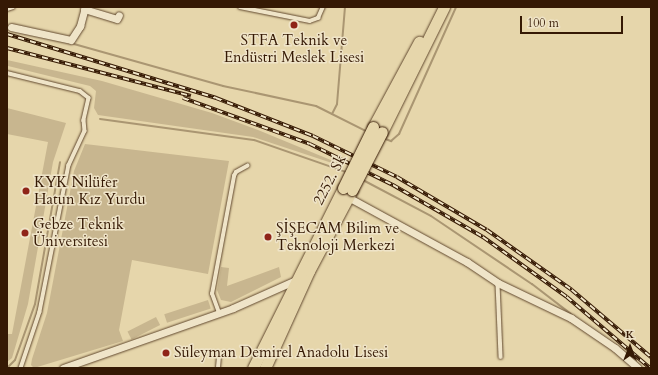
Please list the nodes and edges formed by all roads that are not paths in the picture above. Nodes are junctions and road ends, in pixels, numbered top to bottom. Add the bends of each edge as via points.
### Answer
1 (13, 7) edge
2 (240, 7) edge
3 (323, 7) edge
4 (436, 7) edge
5 (444, 7) edge
6 (84, 8) edge
7 (7, 9) edge
8 (119, 15) dead end
9 (11, 27) dead end
10 (7, 73) edge
11 (378, 129) junction
12 (247, 166) dead end
13 (346, 192) junction
14 (296, 280) junction
15 (498, 283) junction
16 (219, 312) junction
17 (219, 357) dead end
18 (501, 357) dead end
19 (21, 368) edge
20 (63, 368) edge
21 (218, 368) edge
22 (253, 368) edge
23 (265, 368) edge
24 (638, 368) edge

1 - 7 lane
2 - 3 lane via 310,21 318,18
4 - 11 main road, 2252. Sk
5 - 11 main road, 2252. Sk
6 - 8 street via 117,19
6 - 9 street via 80,26 71,40
10 - 19 lane via 80,91 89,98 84,120 85,131 69,165 40,312
11 - 13 main road, 2252. Sk, bridge
12 - 16 lane via 234,176 212,294
13 - 14 main road, 2252. Sk
13 - 15 street via 467,262
13 - 23 main road, 2252. Sk
14 - 16 street
14 - 22 main road, 2252. Sk
15 - 18 lane
15 - 24 street via 572,318 615,348
16 - 20 street
17 - 21 lane

